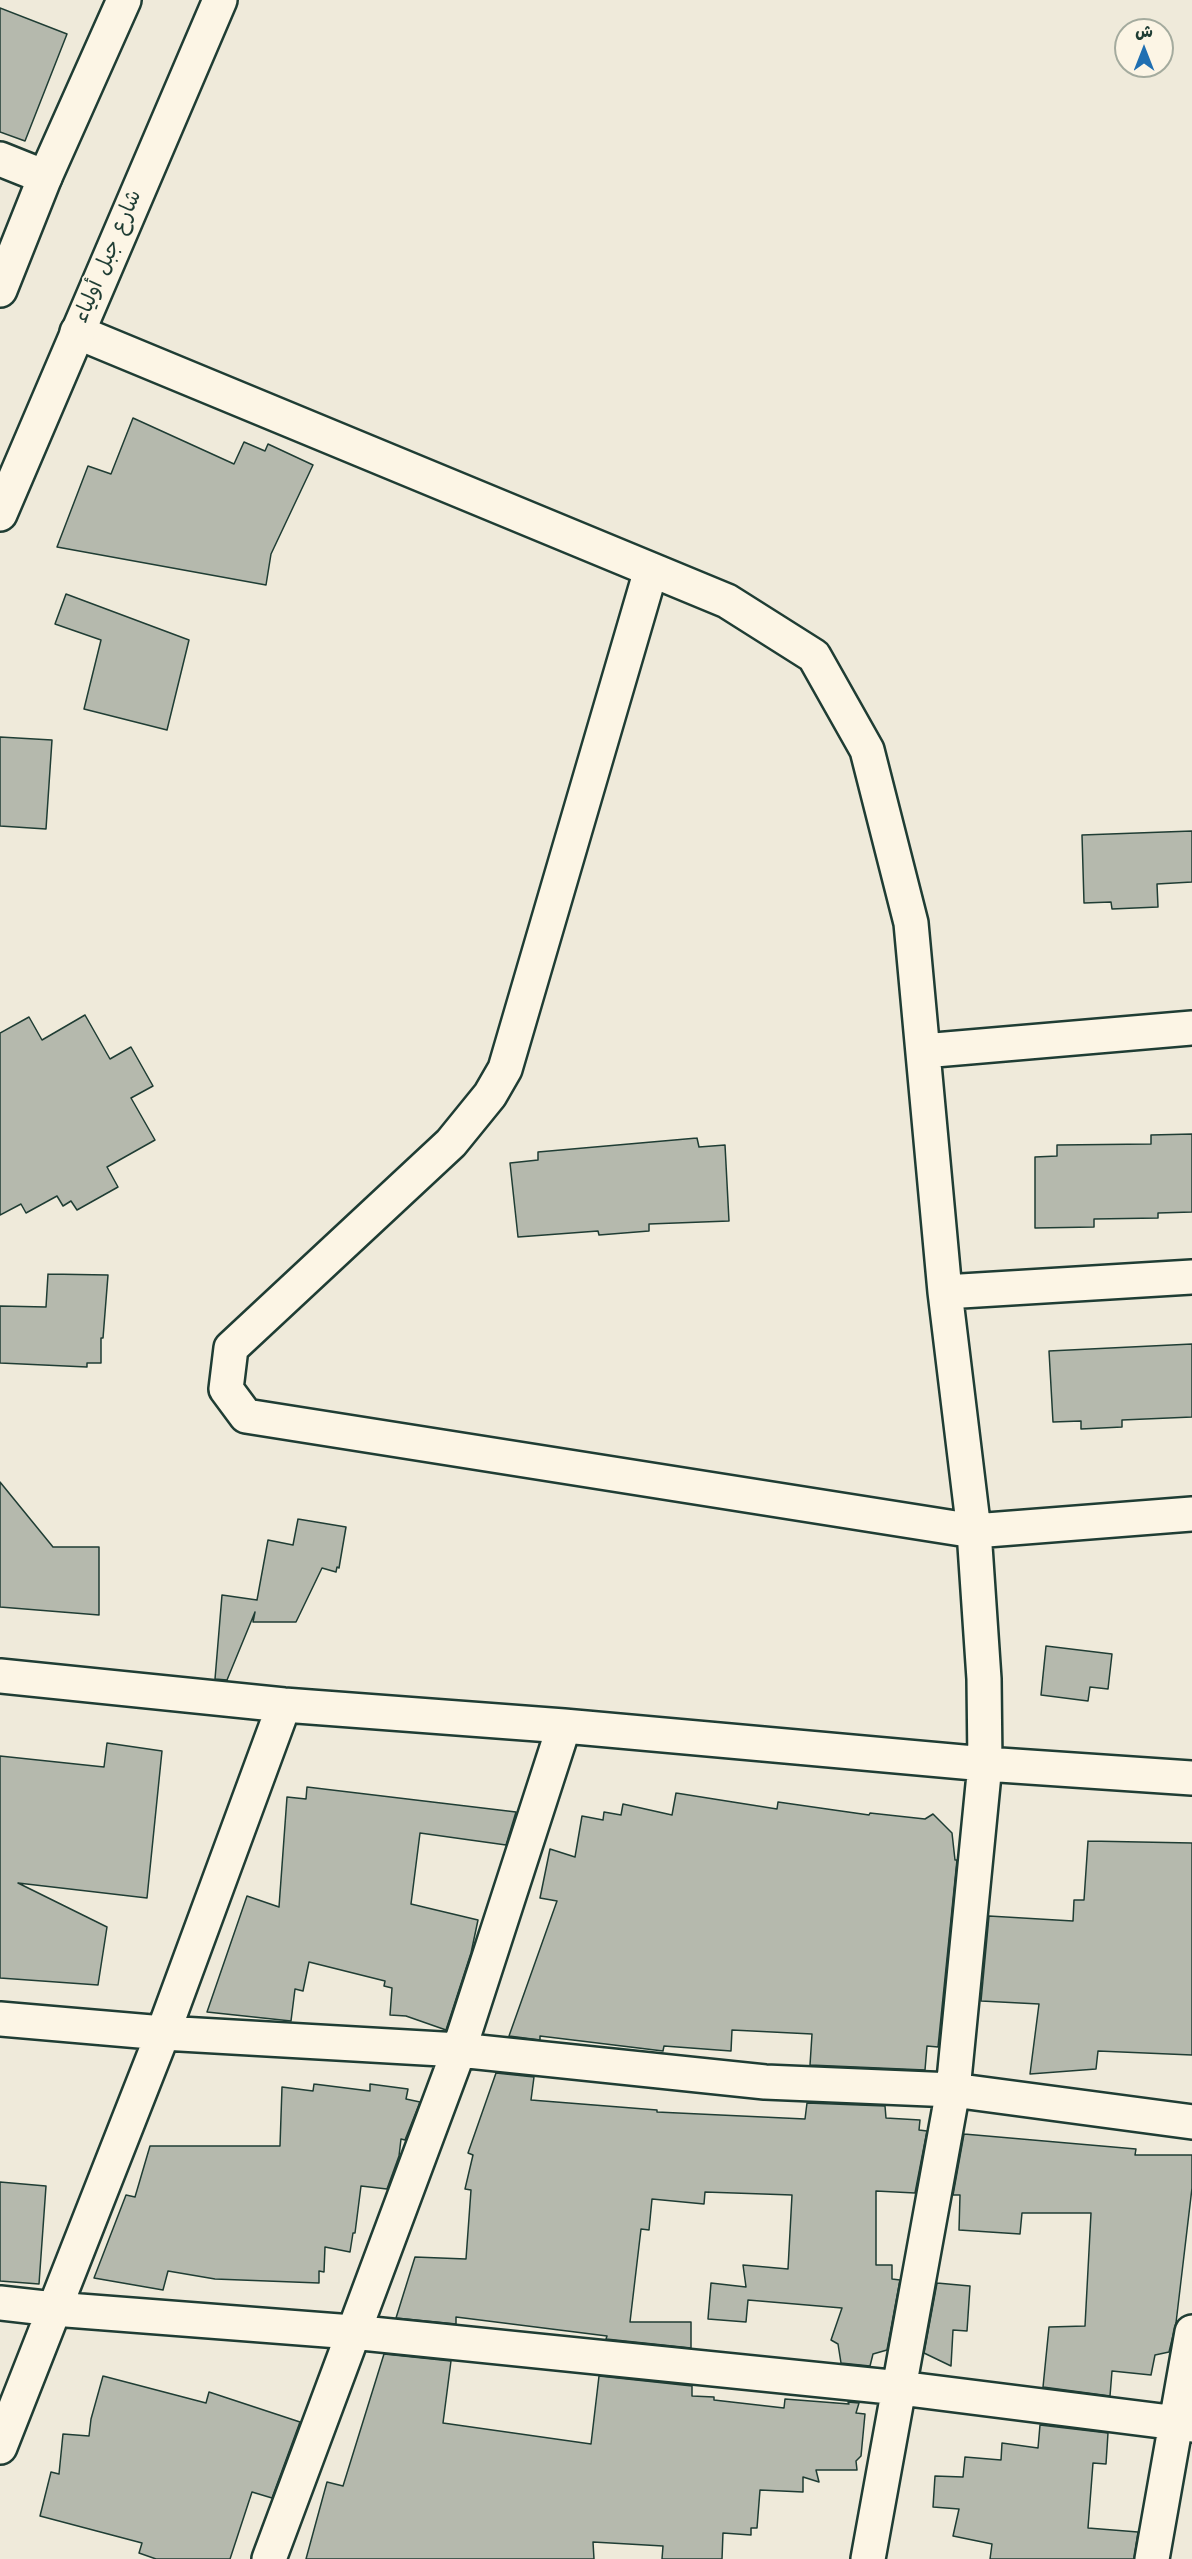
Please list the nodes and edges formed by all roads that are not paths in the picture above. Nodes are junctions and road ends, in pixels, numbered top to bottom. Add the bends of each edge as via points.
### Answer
1 (124, 0) edge
2 (219, 0) edge
3 (0, 159) edge
4 (45, 177) junction
5 (0, 290) edge
6 (77, 332) junction
7 (0, 514) edge
8 (651, 570) junction
9 (1192, 1028) edge
10 (923, 1051) junction
11 (1192, 1277) edge
12 (945, 1292) junction
13 (1192, 1514) edge
14 (974, 1531) junction
15 (0, 1676) edge
16 (284, 1705) junction
17 (564, 1726) junction
18 (985, 1764) junction
19 (1192, 1778) edge
20 (0, 2019) edge
21 (162, 2033) junction
22 (459, 2050) junction
23 (953, 2090) junction
24 (1192, 2122) edge
25 (0, 2303) edge
26 (54, 2309) junction
27 (352, 2332) junction
28 (1192, 2332) edge
29 (900, 2388) junction
30 (1184, 2424) edge
31 (0, 2447) edge
32 (269, 2559) edge
33 (868, 2559) edge
34 (1152, 2559) edge

1 - 4 street
2 - 6 street, شارع جبل أولياء
3 - 4 street
4 - 5 street
6 - 7 street, شارع جبل أولياء
6 - 8 street
8 - 10 street via 727,601 814,656 867,750 911,923
8 - 14 street via 505,1069 490,1095 451,1143 231,1348 226,1389 246,1416
9 - 10 street
10 - 12 street
11 - 12 street
12 - 14 street
13 - 14 street
14 - 18 street via 984,1679
15 - 16 street
16 - 17 street
16 - 21 street
17 - 18 street
17 - 22 street
18 - 19 street
18 - 23 street
20 - 21 street
21 - 22 street
21 - 26 street
22 - 23 street via 765,2082
22 - 27 street
23 - 24 street
23 - 29 street
25 - 26 street
26 - 27 street
26 - 31 street
27 - 29 street
27 - 32 street
28 - 30 street
29 - 30 street
29 - 33 street
30 - 34 street

